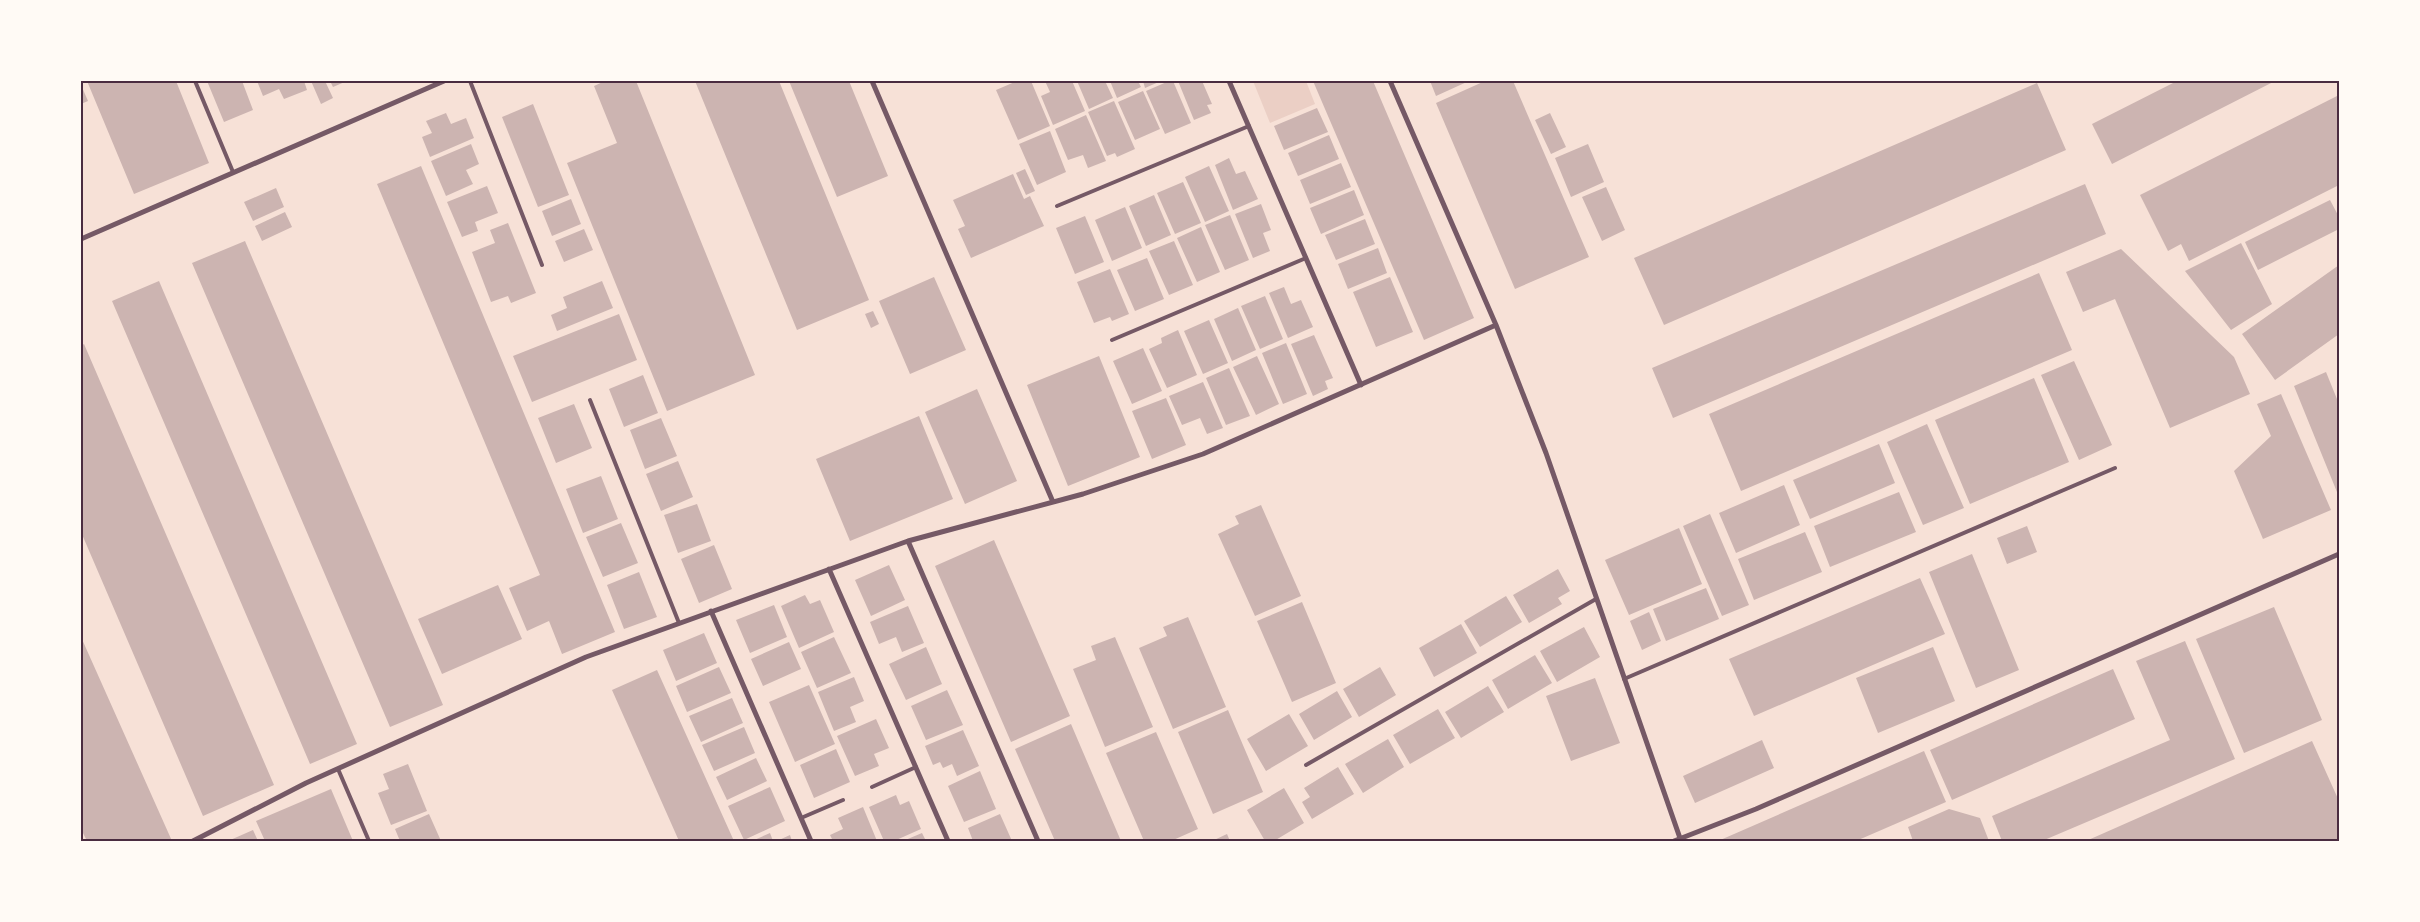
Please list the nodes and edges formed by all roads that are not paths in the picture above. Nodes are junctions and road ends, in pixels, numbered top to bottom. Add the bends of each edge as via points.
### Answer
1 (195, 81) edge
2 (444, 81) edge
3 (470, 81) edge
4 (872, 81) edge
5 (1229, 81) edge
6 (1390, 81) edge
7 (1249, 126) junction
8 (232, 172) junction
9 (1057, 206) dead end
10 (81, 239) edge
11 (1306, 258) junction
12 (542, 266) dead end
13 (1496, 326) junction
14 (1112, 340) dead end
15 (1361, 385) junction
16 (590, 400) dead end
17 (2115, 468) dead end
18 (1053, 502) junction
19 (908, 541) junction
20 (2339, 554) edge
21 (829, 569) junction
22 (1596, 599) junction
23 (711, 611) junction
24 (679, 623) junction
25 (1624, 679) junction
26 (1306, 765) dead end
27 (916, 767) junction
28 (338, 769) junction
29 (872, 787) dead end
30 (842, 800) dead end
31 (801, 818) junction
32 (1678, 840) edge
33 (193, 841) edge
34 (369, 841) edge
35 (811, 841) edge
36 (948, 841) edge
37 (1038, 841) edge

1 - 8 lane
2 - 8 street
3 - 12 lane
4 - 18 street
5 - 7 street
6 - 13 street
7 - 9 lane
7 - 11 street
8 - 10 street
11 - 14 lane
11 - 15 street
13 - 15 street
13 - 22 street via 1546,453
15 - 18 street via 1203,454
16 - 24 lane
17 - 25 lane
18 - 19 street
19 - 21 street
19 - 37 street
20 - 32 street via 1756,809
21 - 23 street
21 - 27 street
22 - 25 street
22 - 26 lane
23 - 24 street
23 - 31 street
24 - 28 street via 586,656
25 - 32 street
27 - 29 lane
27 - 36 street
28 - 33 street
28 - 34 lane
30 - 31 lane
31 - 35 street

